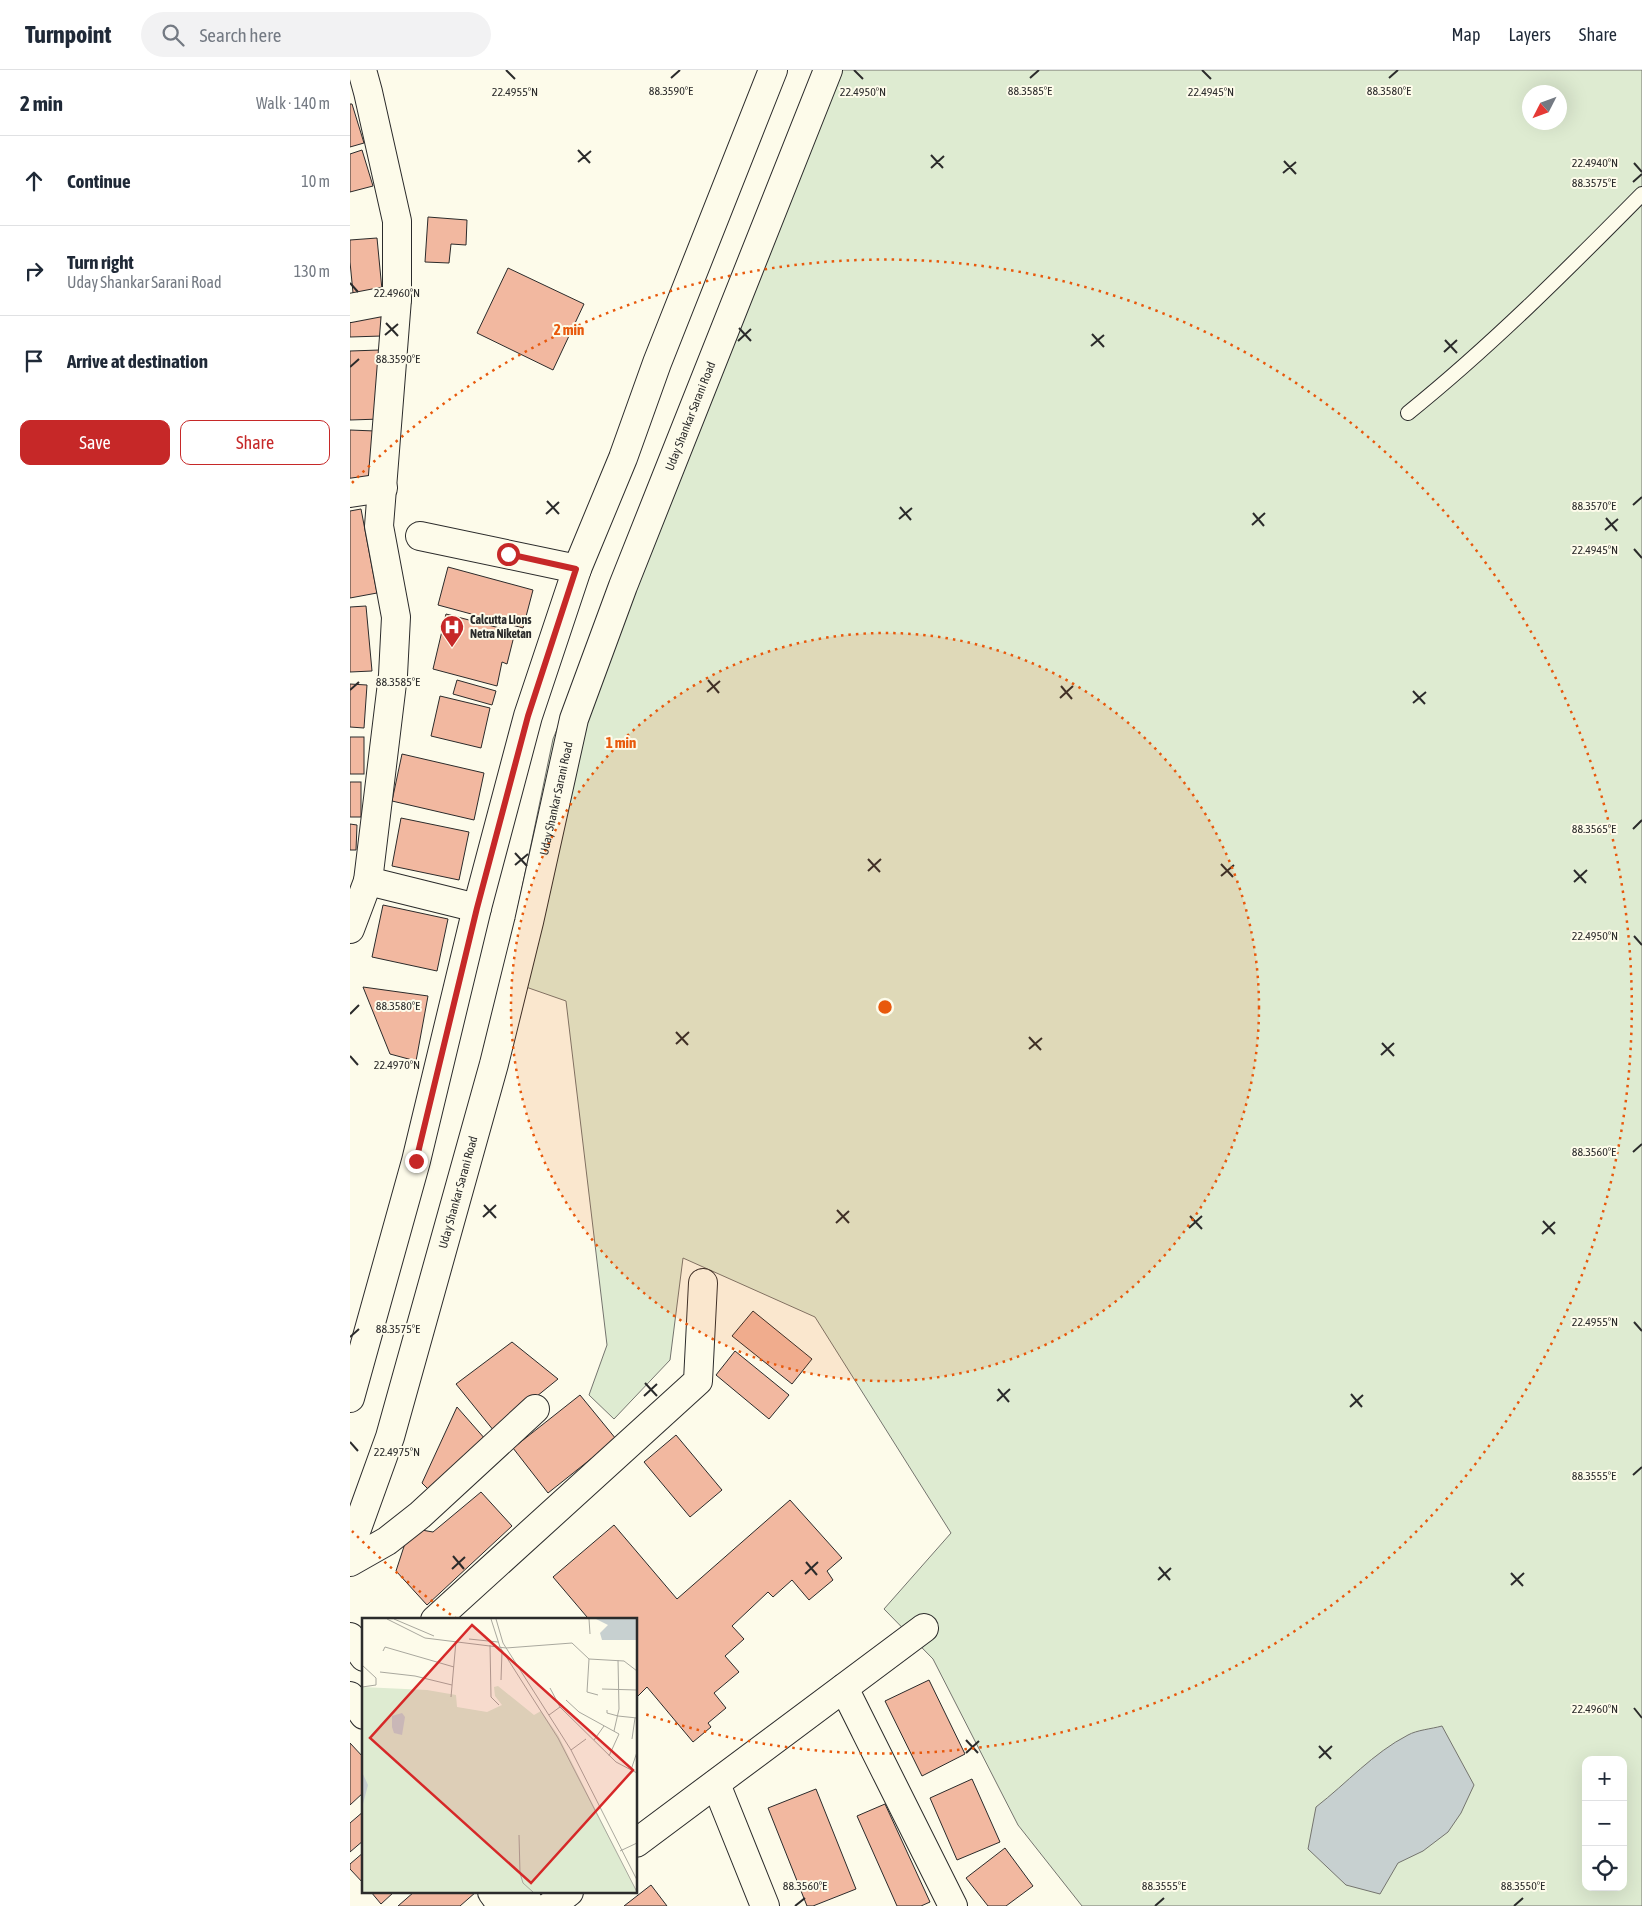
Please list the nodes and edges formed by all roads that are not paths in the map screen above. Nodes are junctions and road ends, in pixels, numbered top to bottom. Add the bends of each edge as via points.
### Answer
1 (773, 70) edge
2 (828, 70) edge
3 (358, 75) edge
4 (1642, 194) edge
5 (398, 298) junction
6 (350, 308) edge
7 (1408, 413) dead end
8 (383, 488) junction
9 (350, 493) edge
10 (420, 536) dead end
11 (576, 569) junction
12 (368, 881) junction
13 (477, 908) junction
14 (350, 929) edge
15 (703, 1283) dead end
16 (350, 1398) edge
17 (535, 1409) dead end
18 (350, 1548) edge
19 (350, 1562) edge
20 (438, 1618) edge
21 (924, 1628) dead end
22 (350, 1637) edge
23 (362, 1654) edge
24 (844, 1688) junction
25 (350, 1696) edge
26 (362, 1712) edge
27 (716, 1784) junction
28 (638, 1842) edge
29 (493, 1894) edge
30 (522, 1894) edge
31 (566, 1894) edge
32 (502, 1906) edge
33 (531, 1906) edge
34 (550, 1906) edge
35 (765, 1906) edge
36 (953, 1906) edge

1 - 11 street via 623,458
2 - 18 street, Uday Shankar Sarani Road via 574,719 494,1064 390,1437
3 - 5 street via 397,221
4 - 7 lane via 1558,279 1450,380
5 - 6 street
5 - 8 street
8 - 9 street
8 - 12 street via 379,526 396,617
10 - 11 street
11 - 13 street via 528,716
12 - 13 street
12 - 14 street
13 - 16 street via 416,1161
15 - 20 street via 698,1381
17 - 19 street via 420,1515 387,1541
21 - 24 street
22 - 23 street
24 - 27 street
24 - 36 street
25 - 26 street
27 - 28 street
27 - 35 street
29 - 32 street
30 - 33 street
31 - 34 street

